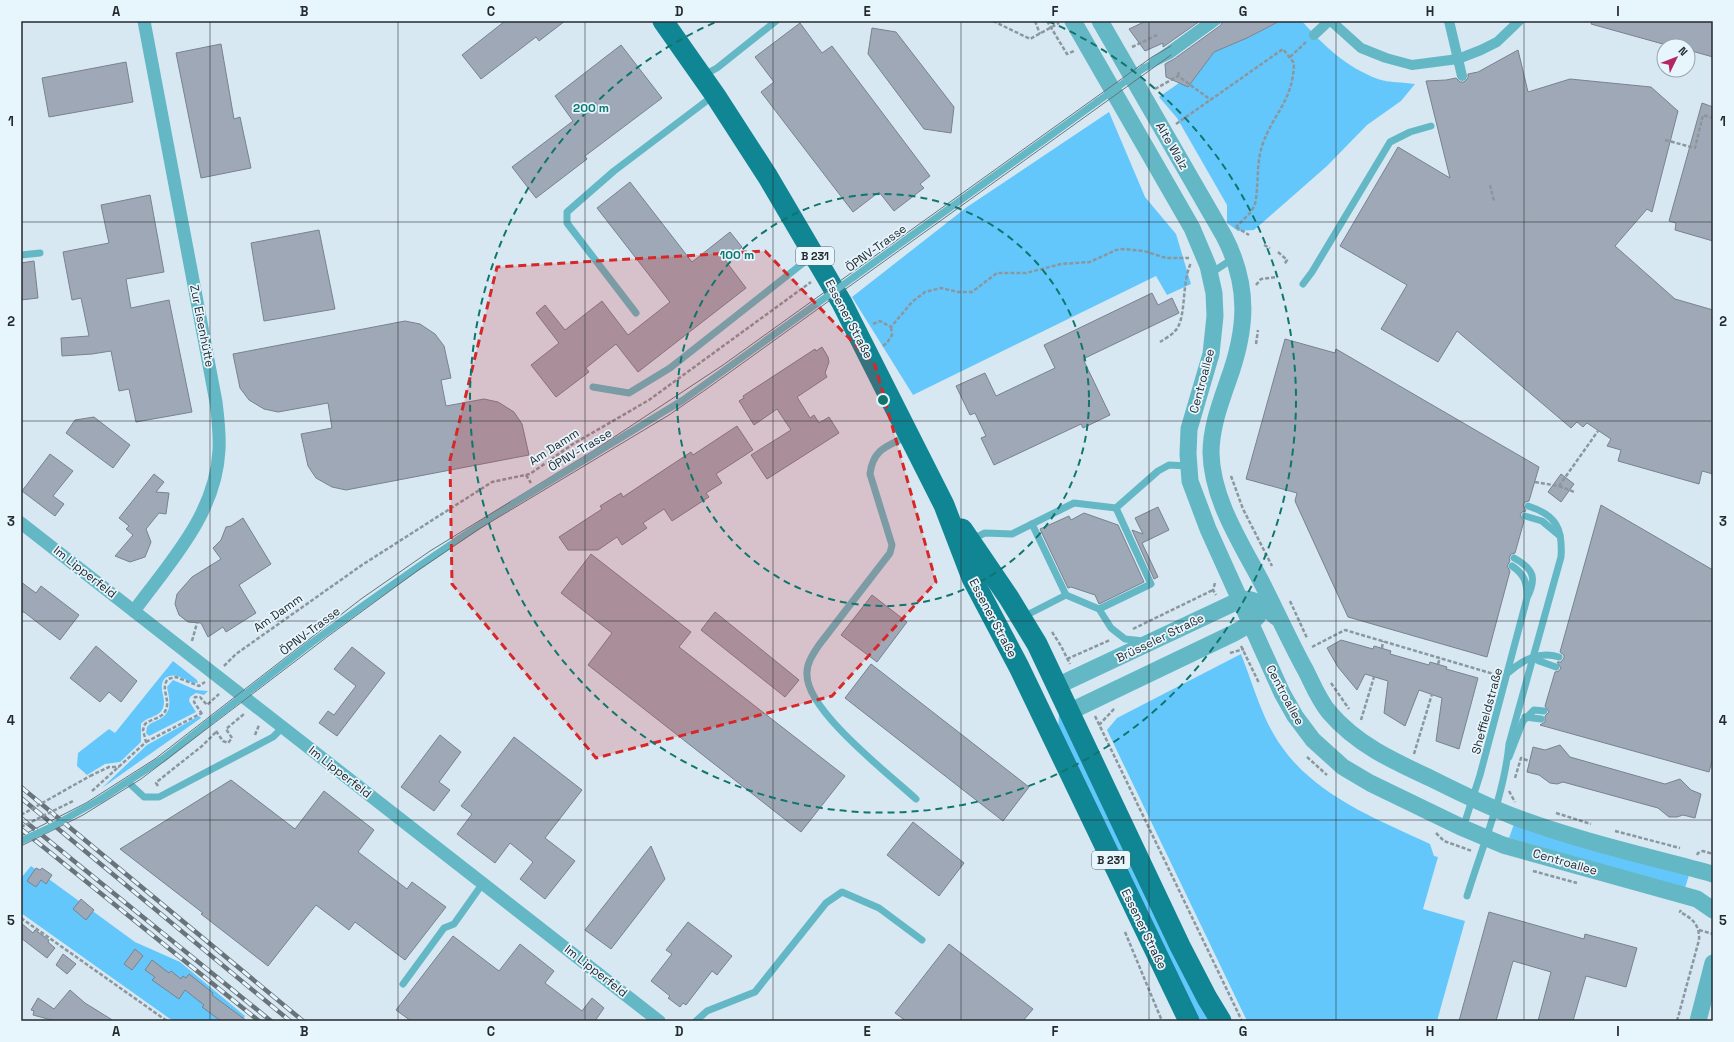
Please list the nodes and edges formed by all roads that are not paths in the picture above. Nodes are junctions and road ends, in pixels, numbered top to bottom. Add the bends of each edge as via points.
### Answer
1 (144, 21) edge
2 (663, 21) edge
3 (776, 21) edge
4 (1073, 21) edge
5 (1100, 21) edge
6 (1208, 21) edge
7 (1218, 21) edge
8 (1330, 21) edge
9 (1449, 21) edge
10 (1520, 21) edge
11 (1314, 35) road end
12 (1458, 59) junction
13 (1144, 68) junction
14 (702, 76) junction
15 (1462, 76) dead end
16 (715, 95) junction
17 (1431, 126) dead end
18 (40, 253) dead end
19 (814, 254) junction
20 (21, 255) edge
21 (1237, 266) junction
22 (1210, 274) junction
23 (1302, 284) dead end
24 (636, 313) dead end
25 (593, 387) dead end
26 (910, 435) junction
27 (1188, 466) junction
28 (944, 504) junction
29 (1528, 506) dead end
30 (1116, 508) junction
31 (1525, 516) dead end
32 (21, 523) edge
33 (1032, 524) junction
34 (1560, 536) junction
35 (970, 540) junction
36 (1514, 558) dead end
37 (1512, 566) dead end
38 (1066, 595) junction
39 (1264, 598) junction
40 (1527, 598) junction
41 (1240, 600) junction
42 (1099, 609) junction
43 (134, 611) junction
44 (1022, 618) junction
45 (1250, 624) junction
46 (1152, 641) junction
47 (1533, 657) junction
48 (1559, 657) dead end
49 (1556, 667) dead end
50 (1508, 675) junction
51 (1057, 686) junction
52 (1038, 707) junction
53 (1544, 711) dead end
54 (1069, 712) junction
55 (1525, 717) junction
56 (1542, 719) dead end
57 (283, 727) junction
58 (1507, 763) junction
59 (128, 782) junction
60 (916, 799) dead end
61 (1472, 799) junction
62 (1495, 809) junction
63 (1463, 828) junction
64 (1485, 838) junction
65 (21, 841) edge
66 (1713, 874) edge
67 (483, 883) junction
68 (1466, 896) dead end
69 (1713, 910) edge
70 (922, 940) dead end
71 (1713, 963) edge
72 (403, 984) dead end
73 (659, 1021) edge
74 (696, 1021) edge
75 (1189, 1021) edge
76 (1221, 1021) edge
77 (1698, 1021) edge

1 - 43 street, Zur Eisenhütte via 216,402 220,450 215,480 195,528
2 - 14 main road, Essener Straße / B 231
3 - 14 lane via 717,68
4 - 22 street, Alte Walz via 1192,228
5 - 21 street, Alte Walz via 1224,236
6 - 13 lane
7 - 13 lane via 1171,55
8 - 11 street
8 - 12 street via 1361,48 1412,66
9 - 12 street
10 - 12 street via 1497,42
12 - 15 street
13 - 59 lane, ÖPNV-Trasse, bridge via 683,400 455,540 382,591 164,758
14 - 16 main road, Essener Straße / B 231
16 - 19 main road, Essener Straße / B 231
16 - 24 lane via 614,171 567,212 567,223
17 - 23 lane via 1410,132 1390,142 1312,272
18 - 20 lane
19 - 25 lane via 670,368 629,393
19 - 26 main road, Essener Straße / B 231
21 - 22 lane
21 - 39 street, Centroallee via 1244,303 1242,336 1216,418 1212,466 1218,494
22 - 27 street, Centroallee via 1215,316 1214,338 1190,429
26 - 28 main road, Essener Straße / B 231
26 - 60 lane via 880,450 871,462 870,474 891,539 890,553 819,644 811,657 807,676 814,695 842,732
27 - 30 lane via 1169,466 1158,471
27 - 41 street, Centroallee via 1194,494
28 - 35 main road, Essener Straße / B 231
28 - 52 main road, Essener Straße / B 231 via 972,578
29 - 34 lane via 1552,518 1558,525
30 - 33 lane via 1074,503
30 - 42 lane via 1151,584
31 - 34 lane via 1542,521
32 - 43 street, Im Lipperfeld
33 - 35 lane via 1012,534 985,533
33 - 38 lane
34 - 47 lane via 1561,558
35 - 44 main road, Essener Straße / B 231
36 - 40 lane, Sheffieldstraße via 1524,564 1532,574 1533,586
37 - 40 lane, Sheffieldstraße via 1525,580
38 - 42 lane
38 - 44 lane
39 - 41 street
39 - 45 street via 1260,613
39 - 61 street, Centroallee via 1280,622 1319,697 1346,729 1364,744 1385,756
40 - 50 lane, Sheffieldstraße
41 - 45 street, Centroallee
41 - 46 street, Brüsseler Straße
42 - 46 lane via 1111,628 1125,639
43 - 57 street, Im Lipperfeld
44 - 51 main road, Essener Straße / B 231
45 - 54 street
45 - 63 street, Centroallee via 1288,705 1303,728 1327,754 1370,783
46 - 51 street, Brüsseler Straße
47 - 48 lane via 1548,654
47 - 49 lane
47 - 50 lane via 1522,662
47 - 58 lane via 1508,744
50 - 61 lane, Sheffieldstraße
51 - 52 main road
51 - 54 main road, Essener Straße / B 231
52 - 54 main road
52 - 75 main road, Essener Straße / B 231
53 - 55 lane via 1534,710
54 - 76 main road, Essener Straße / B 231 via 1180,946 1206,998
55 - 56 lane
55 - 58 lane
57 - 59 lane via 273,737 159,797 144,797
57 - 67 street, Im Lipperfeld
58 - 62 lane
59 - 65 lane, ÖPNV-Trasse, bridge
61 - 62 street, Centroallee
61 - 63 lane, Sheffieldstraße
62 - 64 lane
62 - 66 street, Centroallee via 1554,830
63 - 64 street, Centroallee
64 - 68 lane
64 - 69 street, Centroallee via 1697,899
67 - 72 lane via 454,924 444,928
67 - 73 street, Im Lipperfeld
70 - 74 lane via 879,908 842,892 826,903 755,992 707,1011
71 - 77 street

